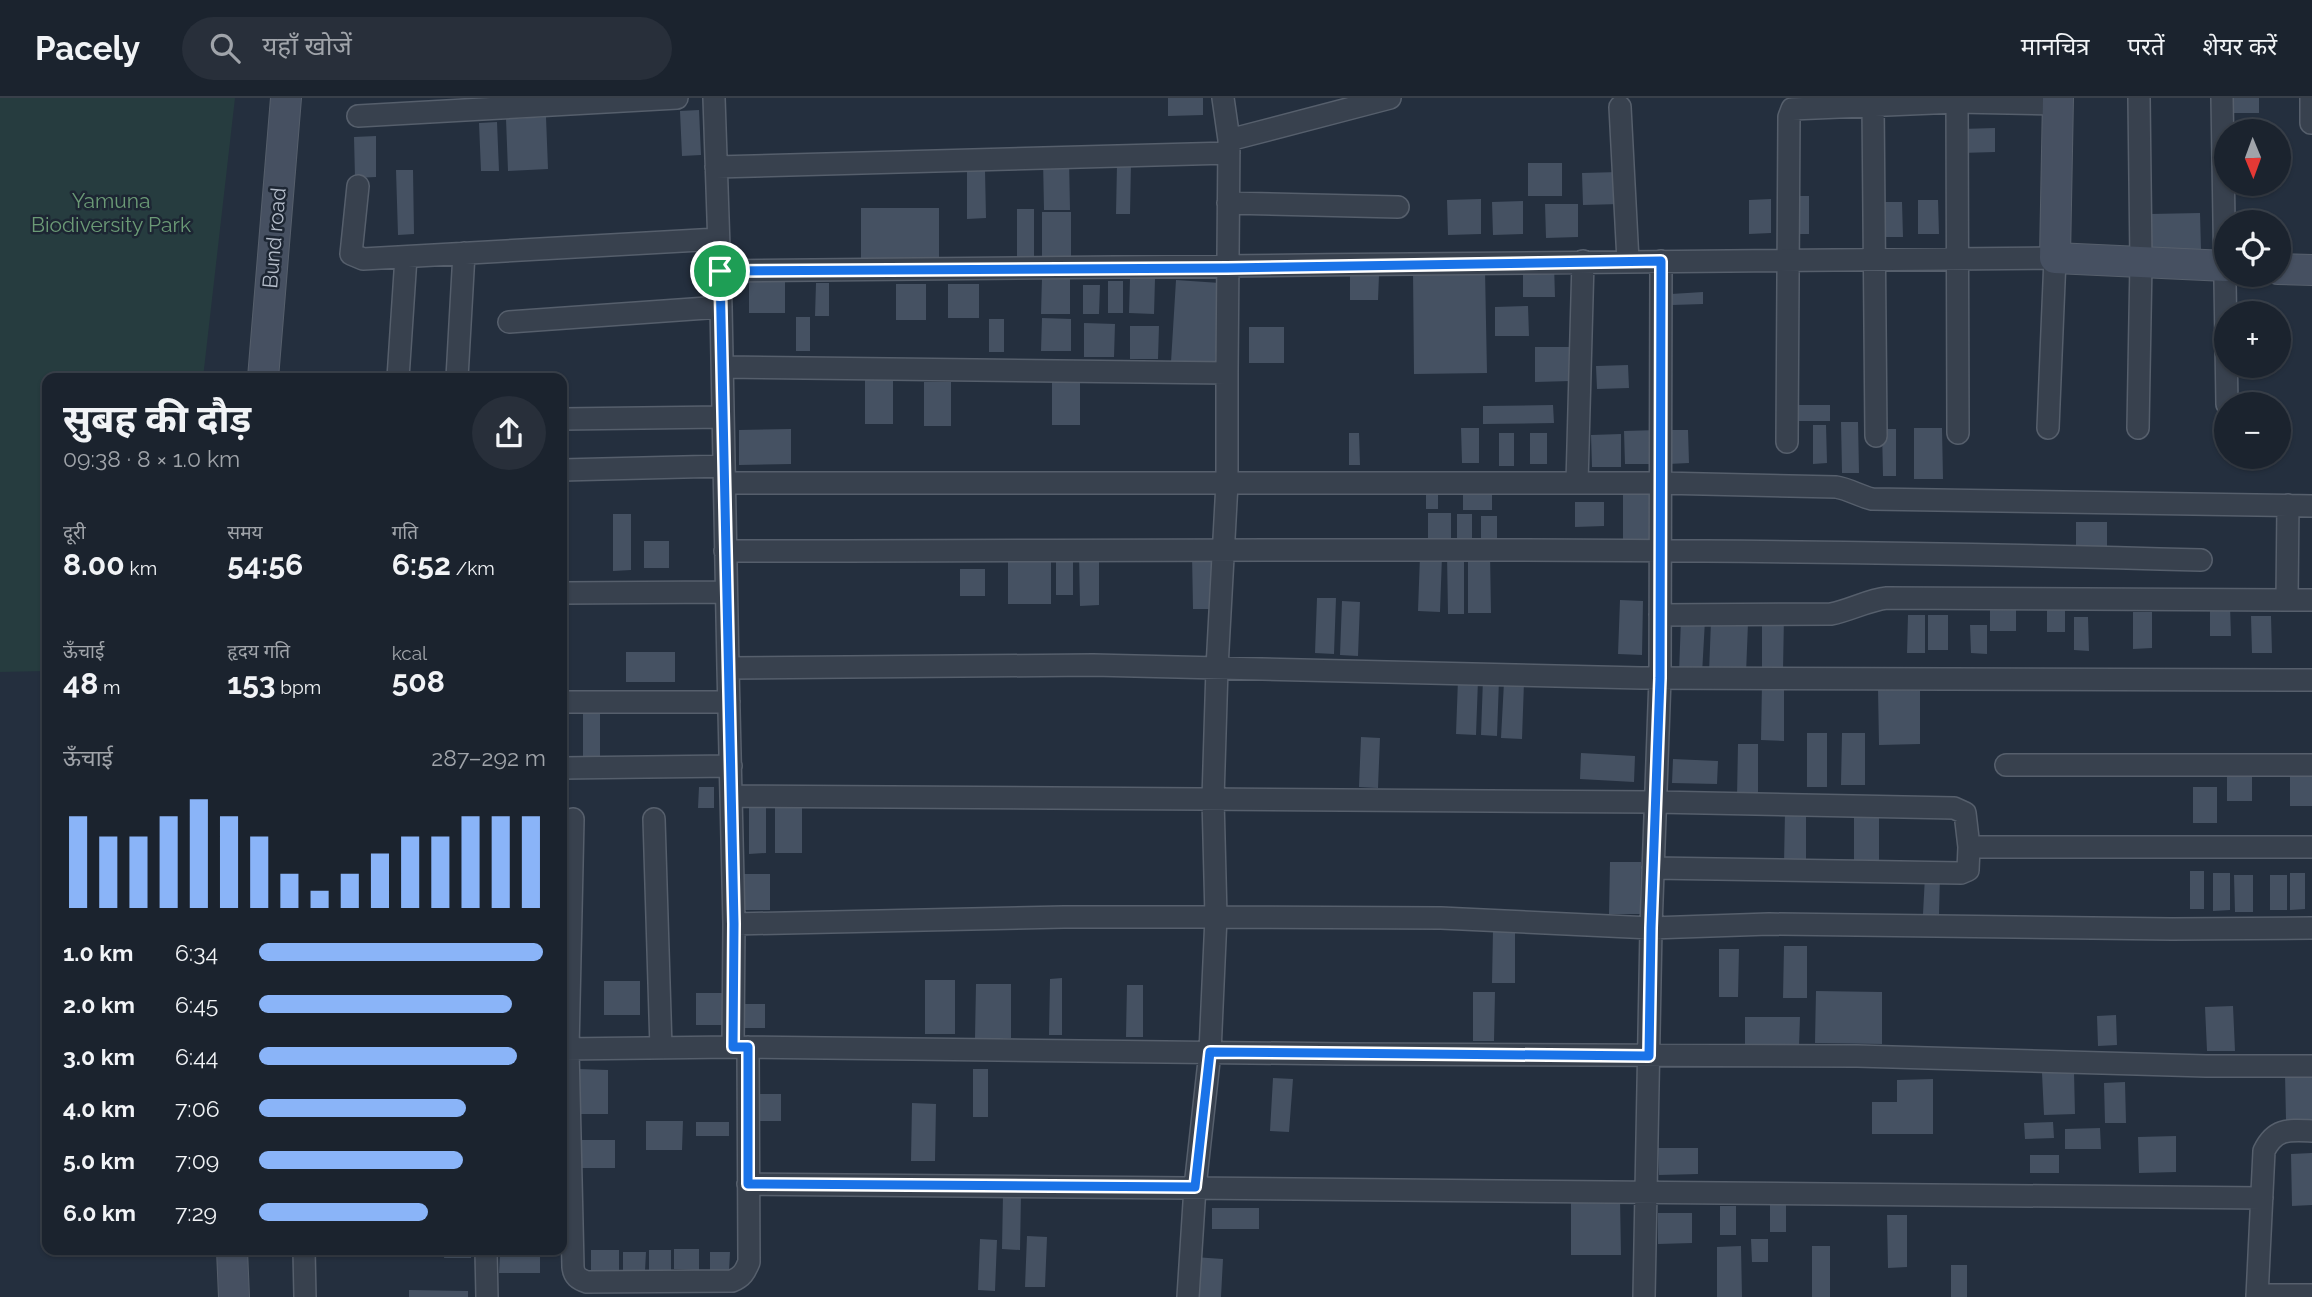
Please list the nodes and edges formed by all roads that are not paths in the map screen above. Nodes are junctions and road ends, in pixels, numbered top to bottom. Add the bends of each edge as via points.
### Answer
1 (286, 98) edge
2 (677, 98) edge
3 (714, 98) edge
4 (1223, 98) edge
5 (1390, 98) edge
6 (2139, 98) edge
7 (2222, 98) edge
8 (2311, 98) edge
9 (1957, 100) edge
10 (2058, 101) edge
11 (1873, 104) junction
12 (1620, 107) dead end
13 (358, 116) dead end
14 (2311, 123) edge
15 (1229, 146) junction
16 (716, 167) junction
17 (358, 186) dead end
18 (1228, 203) junction
19 (1398, 208) dead end
20 (2224, 210) edge
21 (718, 239) junction
22 (464, 253) junction
23 (406, 257) junction
24 (1957, 258) junction
25 (2055, 258) junction
26 (1874, 259) junction
27 (1787, 260) junction
28 (1583, 261) junction
29 (1628, 261) junction
30 (1661, 261) junction
31 (2141, 262) junction
32 (2214, 265) edge
33 (1227, 268) junction
34 (2291, 269) edge
35 (2312, 270) edge
36 (720, 271) junction
37 (2225, 287) edge
38 (721, 307) junction
39 (509, 322) dead end
40 (723, 367) junction
41 (263, 373) edge
42 (398, 373) edge
43 (457, 373) edge
44 (1227, 373) junction
45 (2227, 392) edge
46 (723, 417) junction
47 (567, 419) edge
48 (2048, 428) dead end
49 (2138, 428) dead end
50 (1958, 433) dead end
51 (1876, 436) dead end
52 (1787, 442) dead end
53 (567, 470) edge
54 (724, 475) junction
55 (1227, 483) junction
56 (1577, 483) junction
57 (1660, 483) junction
58 (2288, 505) junction
59 (2312, 506) edge
60 (725, 551) junction
61 (1224, 551) junction
62 (1661, 551) junction
63 (2201, 560) dead end
64 (726, 592) junction
65 (567, 593) edge
66 (2287, 600) junction
67 (2312, 600) edge
68 (1660, 615) junction
69 (728, 668) junction
70 (1217, 668) junction
71 (1660, 678) junction
72 (2312, 680) edge
73 (567, 702) edge
74 (729, 702) junction
75 (2006, 765) dead end
76 (2312, 765) edge
77 (731, 766) junction
78 (567, 768) edge
79 (732, 796) junction
80 (1213, 799) junction
81 (1655, 802) junction
82 (573, 819) dead end
83 (654, 819) dead end
84 (1969, 847) junction
85 (2312, 847) edge
86 (1653, 868) junction
87 (1216, 917) junction
88 (734, 924) junction
89 (1651, 928) junction
90 (2312, 928) edge
91 (567, 992) edge
92 (741, 1047) junction
93 (661, 1048) junction
94 (567, 1049) edge
95 (1210, 1052) junction
96 (1649, 1056) junction
97 (2312, 1066) edge
98 (567, 1104) edge
99 (2312, 1131) edge
100 (748, 1184) junction
101 (1195, 1187) junction
102 (1646, 1191) junction
103 (2262, 1198) junction
104 (232, 1255) edge
105 (304, 1255) edge
106 (486, 1255) edge
107 (2312, 1295) edge
108 (2257, 1296) edge
109 (234, 1297) edge
110 (304, 1297) edge
111 (487, 1297) edge
112 (1188, 1297) edge
113 (1644, 1297) edge

1 - 41 street, Bund road
2 - 13 street
3 - 16 street
4 - 15 street
5 - 15 street
6 - 31 street
7 - 20 street
8 - 14 street
9 - 10 street
9 - 11 street
9 - 24 street
10 - 25 street
11 - 26 street
11 - 27 street via 1797,107 1789,112
12 - 29 street
15 - 16 street
15 - 18 street
16 - 21 street
17 - 23 street via 351,254 363,259
18 - 19 street
18 - 33 street
21 - 22 street
21 - 36 street
22 - 23 street
22 - 43 street
23 - 42 street
24 - 25 street
24 - 26 street
24 - 50 street
25 - 31 street
25 - 48 street
26 - 27 street
26 - 51 street
27 - 30 street
27 - 52 street
28 - 29 street
28 - 33 street
28 - 56 street
29 - 30 street
30 - 57 street
31 - 32 street
31 - 49 street
33 - 36 street
33 - 44 street
34 - 35 street
36 - 38 street
37 - 45 street
38 - 39 street
38 - 40 street
40 - 44 street
40 - 46 street
44 - 55 street
46 - 47 street
46 - 54 street
53 - 54 street
54 - 55 street
54 - 60 street
55 - 56 street
55 - 61 street
56 - 57 street
57 - 58 street via 1836,486 1872,499
57 - 62 street
58 - 59 street
58 - 66 street
60 - 61 street
60 - 64 street
61 - 62 street
61 - 70 street
62 - 63 street
62 - 68 street
64 - 65 street
64 - 69 street
66 - 67 street
66 - 68 street via 1887,598 1830,614
68 - 71 street
69 - 70 street
69 - 74 street
70 - 71 street
70 - 80 street
71 - 72 street
71 - 81 street
73 - 74 street
74 - 77 street
75 - 76 street
77 - 78 street
77 - 79 street
79 - 80 street
79 - 88 street
80 - 81 street
80 - 87 street
81 - 84 street via 1954,808 1965,813
81 - 86 street
82 - 91 street
83 - 93 street
84 - 85 street
84 - 86 street via 1968,870 1961,873
86 - 89 street
87 - 88 street
87 - 89 street via 1441,918
87 - 95 street
88 - 92 street
89 - 90 street via 1769,924
89 - 96 street
92 - 93 street
92 - 95 street
92 - 100 street
93 - 94 street
95 - 96 street
95 - 101 street
96 - 97 street
96 - 102 street
98 - 100 street via 573,1267 579,1280 740,1278 749,1262
99 - 103 street via 2291,1130 2270,1138 2264,1151
100 - 101 street
101 - 102 street
101 - 112 street
102 - 103 street
102 - 113 street
103 - 108 street
104 - 109 street
105 - 110 street
106 - 111 street
107 - 108 street

